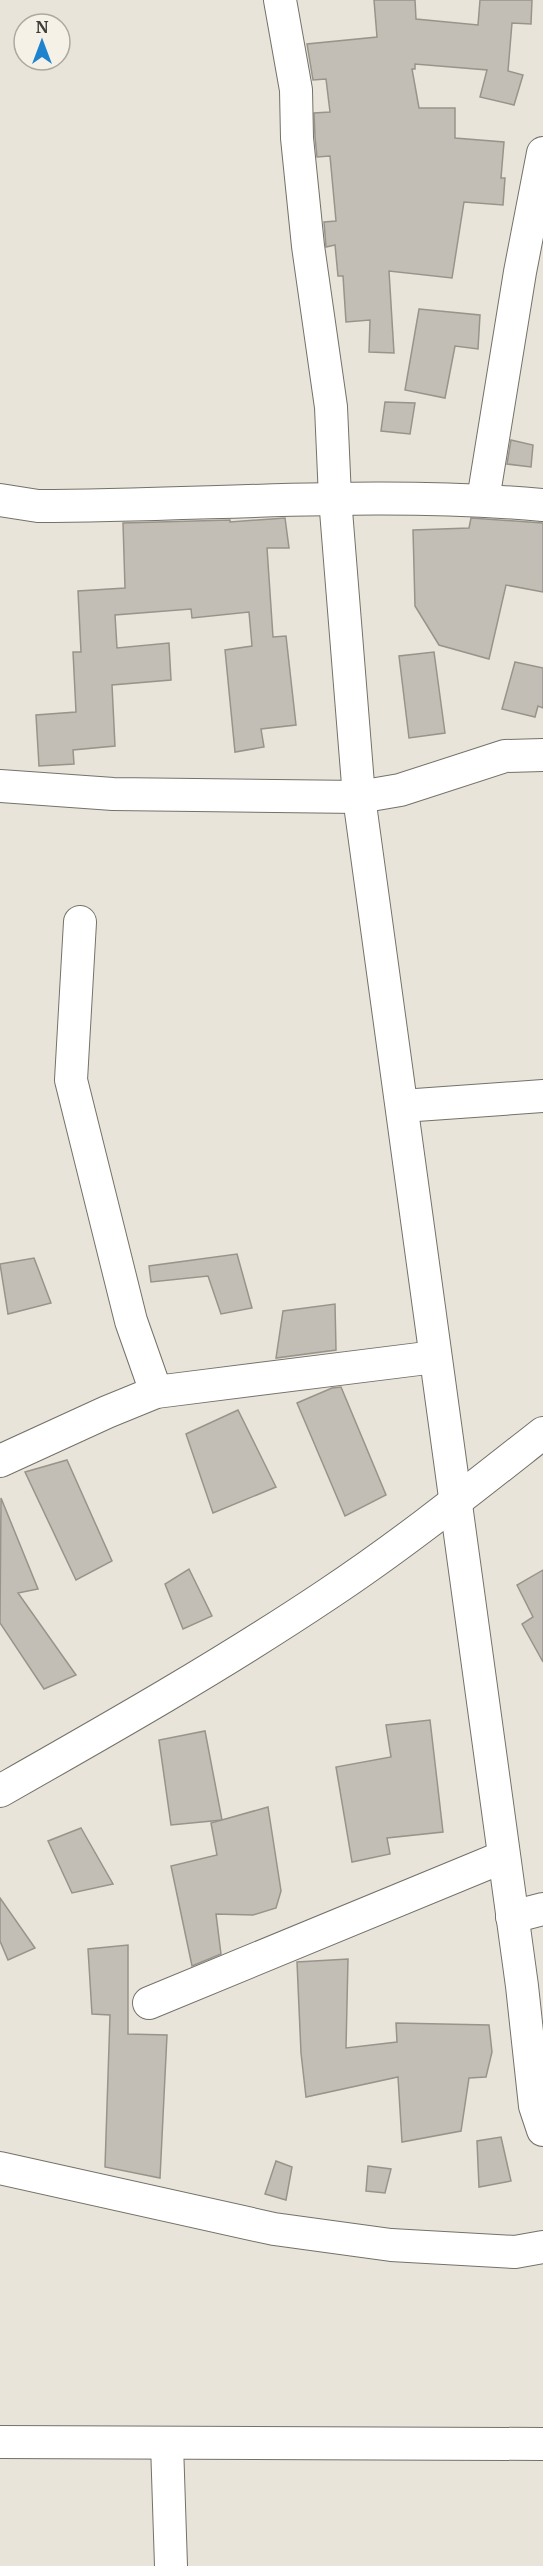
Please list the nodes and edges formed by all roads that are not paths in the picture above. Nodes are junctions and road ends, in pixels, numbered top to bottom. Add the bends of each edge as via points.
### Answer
1 (280, 0) edge
2 (543, 153) edge
3 (335, 498) junction
4 (0, 500) edge
5 (483, 500) junction
6 (543, 505) edge
7 (543, 755) edge
8 (0, 786) edge
9 (359, 797) junction
10 (80, 922) dead end
11 (543, 1096) edge
12 (402, 1106) junction
13 (435, 1357) junction
14 (156, 1392) junction
15 (543, 1433) edge
16 (0, 1461) edge
17 (456, 1502) junction
18 (0, 1791) edge
19 (504, 1857) junction
20 (543, 1910) edge
21 (512, 1917) junction
22 (149, 2002) dead end
23 (540, 2114) edge
24 (0, 2168) edge
25 (543, 2247) edge
26 (0, 2442) edge
27 (167, 2444) junction
28 (543, 2444) edge
29 (171, 2566) edge

1 - 3 street via 296,90 301,181 331,407
2 - 5 street
3 - 4 street via 75,506
3 - 5 street
3 - 9 street
5 - 6 street
7 - 9 street via 504,756 400,790
8 - 9 street via 113,794
9 - 12 street
10 - 14 street via 71,1080 131,1321
11 - 12 street
12 - 13 street
13 - 14 street
13 - 17 street
14 - 16 street
15 - 17 street
17 - 18 street via 329,1593 198,1677
17 - 19 street
19 - 21 street
19 - 22 street
20 - 21 street
21 - 23 street
24 - 25 street via 274,2229 391,2245 515,2252
26 - 27 street
27 - 28 street
27 - 29 street

